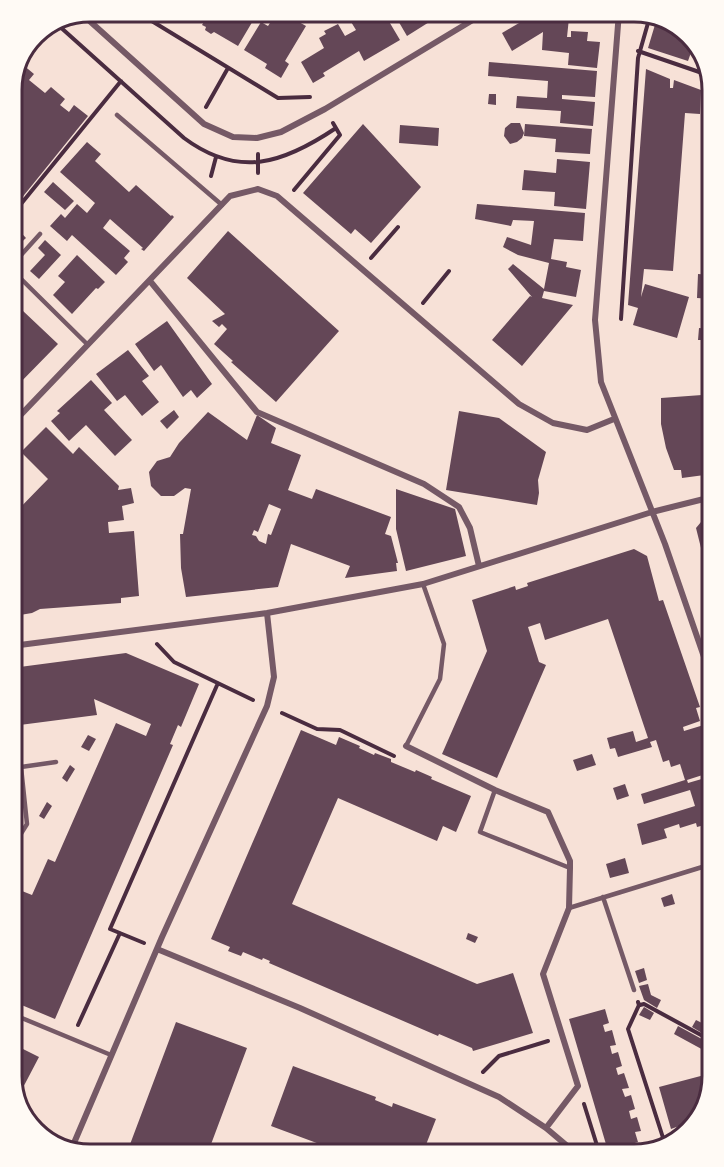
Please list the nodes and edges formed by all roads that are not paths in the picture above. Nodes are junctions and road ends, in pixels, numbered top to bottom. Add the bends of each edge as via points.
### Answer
1 (91, 22) edge
2 (468, 23) edge
3 (618, 23) edge
4 (117, 115) dead end
5 (222, 205) junction
6 (40, 234) dead end
7 (23, 253) edge
8 (23, 281) edge
9 (150, 281) junction
10 (88, 345) junction
11 (23, 413) edge
12 (614, 419) junction
13 (702, 500) edge
14 (652, 512) junction
15 (479, 566) junction
16 (423, 584) junction
17 (267, 613) junction
18 (22, 645) edge
19 (702, 651) edge
20 (406, 746) joint
21 (56, 762) dead end
22 (22, 767) edge
23 (22, 779) edge
24 (495, 790) junction
25 (22, 832) edge
26 (702, 867) edge
27 (570, 868) junction
28 (603, 897) junction
29 (568, 908) junction
30 (157, 949) junction
31 (634, 990) road end
32 (22, 1018) edge
33 (111, 1055) junction
34 (546, 1128) junction
35 (74, 1142) edge
36 (565, 1144) edge

1 - 2 street via 204,124 233,137 257,138 281,132 325,109
3 - 12 street via 595,320 601,382
4 - 5 lane
5 - 9 street
5 - 12 street via 230,196 258,189 277,196 519,404 553,423 586,430
6 - 7 lane
8 - 10 lane
9 - 10 street
9 - 15 street via 257,412 424,484 459,507 470,528
10 - 11 street
12 - 14 street
13 - 14 street
14 - 15 street
14 - 19 street
15 - 16 street
16 - 17 street
16 - 20 lane via 444,644 440,679
17 - 18 street
17 - 30 street via 274,677 267,706
20 - 24 street
21 - 22 lane
23 - 25 lane via 27,824
24 - 27 street via 548,812
24 - 27 lane via 480,832
26 - 28 lane
27 - 29 street
28 - 29 lane
28 - 31 lane
29 - 34 street via 543,974 578,1086
30 - 33 street
30 - 34 street via 500,1097
32 - 33 lane
33 - 35 street
34 - 36 street

